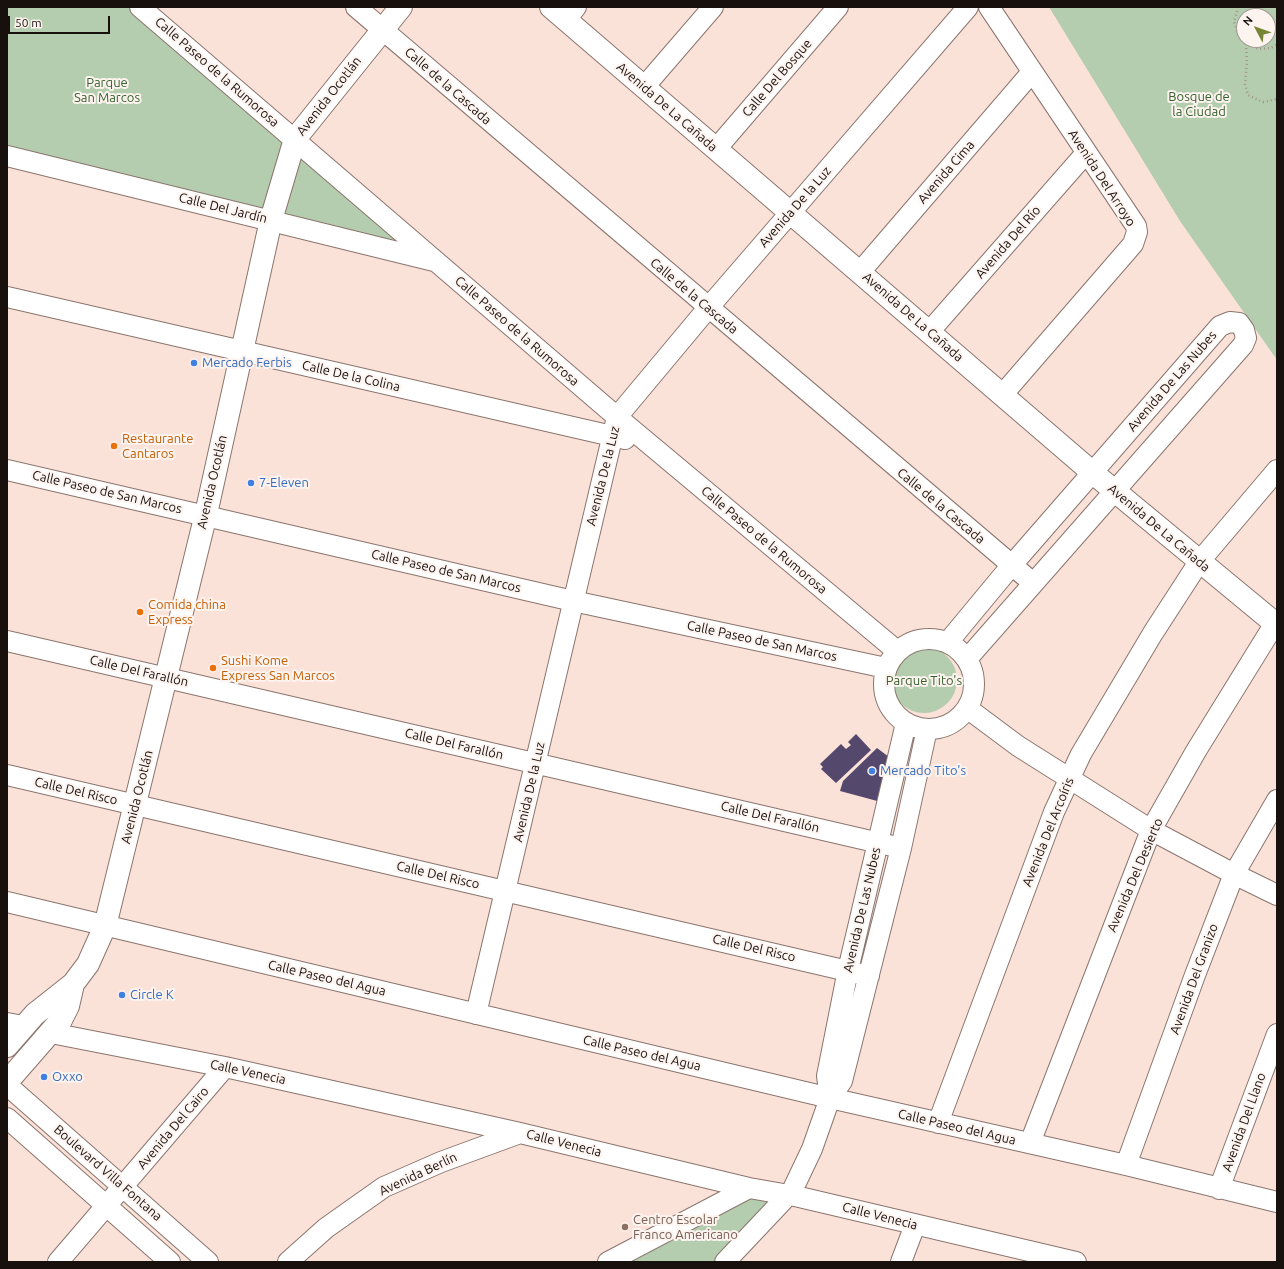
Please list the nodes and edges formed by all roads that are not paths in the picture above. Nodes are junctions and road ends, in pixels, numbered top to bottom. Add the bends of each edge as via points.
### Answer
1 (140, 7) edge
2 (356, 7) edge
3 (401, 7) edge
4 (713, 7) edge
5 (838, 7) edge
6 (968, 7) edge
7 (989, 7) edge
8 (564, 11) edge
9 (382, 29) junction
10 (1032, 72) junction
11 (644, 87) junction
12 (295, 139) junction
13 (716, 149) junction
14 (1086, 153) junction
15 (7, 156) edge
16 (789, 213) junction
17 (271, 220) junction
18 (438, 262) junction
19 (860, 272) junction
20 (7, 297) edge
21 (708, 308) junction
22 (929, 332) junction
23 (242, 351) junction
24 (1003, 394) junction
25 (617, 418) junction
26 (613, 437) junction
27 (649, 444) junction
28 (7, 470) edge
29 (1277, 470) edge
30 (1093, 473) junction
31 (1115, 491) junction
32 (206, 514) junction
33 (1200, 562) junction
34 (1011, 566) junction
35 (1033, 583) junction
36 (573, 601) junction
37 (1276, 623) edge
38 (7, 641) edge
39 (948, 642) junction
40 (897, 651) junction
41 (967, 658) junction
42 (886, 668) junction
43 (166, 677) junction
44 (967, 708) junction
45 (906, 723) junction
46 (927, 729) junction
47 (535, 763) junction
48 (7, 775) edge
49 (1068, 779) junction
50 (1277, 800) edge
51 (136, 804) junction
52 (1151, 830) junction
53 (878, 842) junction
54 (901, 848) junction
55 (1234, 874) junction
56 (506, 891) junction
57 (1277, 895) edge
58 (7, 902) edge
59 (105, 926) junction
60 (848, 970) junction
61 (869, 976) junction
62 (73, 984) junction
63 (476, 1014) junction
64 (15, 1024) edge
65 (51, 1032) junction
66 (1277, 1034) edge
67 (7, 1046) edge
68 (225, 1067) junction
69 (7, 1083) edge
70 (830, 1098) junction
71 (7, 1118) edge
72 (938, 1123) junction
73 (520, 1132) junction
74 (1030, 1143) junction
75 (1126, 1165) junction
76 (123, 1187) junction
77 (749, 1188) junction
78 (1219, 1188) junction
79 (789, 1195) junction
80 (1277, 1202) edge
81 (107, 1206) junction
82 (915, 1225) junction
83 (1071, 1261) edge
84 (58, 1262) edge
85 (170, 1262) edge
86 (208, 1262) edge
87 (288, 1262) edge
88 (608, 1262) edge
89 (725, 1262) edge
90 (901, 1262) edge

1 - 12 street, Calle Paseo de la Rumorosa
2 - 9 street, Calle de la Cascada
3 - 9 main road, Avenida Ocotlán
4 - 11 street
5 - 13 street, Calle Del Bosque
6 - 16 street, Avenida De la Luz
7 - 10 street, Avenida Del Arroyo
8 - 11 main road, Avenida De La Cañada
9 - 12 main road, Avenida Ocotlán
9 - 21 street, Calle de la Cascada
10 - 14 street, Avenida Del Arroyo
10 - 19 street, Avenida Cima
11 - 13 main road, Avenida De La Cañada
12 - 17 main road, Avenida Ocotlán
12 - 18 street, Calle Paseo de la Rumorosa
13 - 16 main road, Avenida De La Cañada
14 - 22 street, Avenida Del Río
14 - 24 street, Avenida Del Arroyo via 1136,226 1136,239
15 - 17 street, Calle Del Jardín
16 - 19 main road, Avenida De La Cañada
16 - 21 street, Avenida De la Luz
17 - 18 street, Calle Del Jardín
17 - 23 main road, Avenida Ocotlán
18 - 25 street, Calle Paseo de la Rumorosa
19 - 22 main road, Avenida De La Cañada
20 - 23 street, Calle De la Colina
21 - 25 street, Avenida De la Luz
21 - 34 street, Calle de la Cascada
22 - 24 main road, Avenida De La Cañada
23 - 26 street, Calle De la Colina
23 - 32 main road, Avenida Ocotlán
24 - 30 main road, Avenida De La Cañada
25 - 26 street, Avenida De la Luz
25 - 27 street, Calle Paseo de la Rumorosa
26 - 27 street, Calle De la Colina
26 - 36 street, Avenida De la Luz
27 - 40 street, Calle Paseo de la Rumorosa
28 - 32 street, Calle Paseo de San Marcos
29 - 33 street, Avenida Del Arcoíris
30 - 31 main road, Avenida De La Cañada
30 - 31 street, Avenida De Las Nubes via 1220,326 1230,322 1239,323 1246,338 1243,345
30 - 34 street, Avenida De Las Nubes
31 - 33 main road, Avenida De La Cañada
31 - 35 street, Avenida De Las Nubes
32 - 36 street, Calle Paseo de San Marcos
32 - 43 main road, Avenida Ocotlán
33 - 37 main road, Avenida De La Cañada
33 - 49 street, Avenida Del Arcoíris via 1118,691
34 - 35 street, Calle de la Cascada
34 - 39 street, Avenida De Las Nubes
35 - 41 street, Avenida De Las Nubes
36 - 42 street, Calle Paseo de San Marcos
36 - 47 street, Avenida De la Luz
37 - 52 street, Avenida Del Desierto via 1196,751
38 - 43 street, Calle Del Farallón
39 - 40 street via 930,638 912,641
39 - 41 street
40 - 42 street
41 - 44 street via 973,675 973,692
42 - 45 street via 883,683 886,699 894,713
43 - 47 street, Calle Del Farallón
43 - 51 main road, Avenida Ocotlán
44 - 46 street via 956,720 943,727
44 - 49 street
45 - 46 street via 916,728
45 - 53 street, Avenida De Las Nubes
46 - 54 street, Avenida De Las Nubes
47 - 53 street, Calle Del Farallón
47 - 56 street, Avenida De la Luz
48 - 51 street, Calle Del Risco
49 - 52 street
49 - 72 street, Avenida Del Arcoíris
50 - 55 street, Avenida Del Granizo
51 - 56 street, Calle Del Risco
51 - 59 main road, Avenida Ocotlán
52 - 55 street
52 - 74 street, Avenida Del Desierto
53 - 54 street, Calle Del Farallón
53 - 60 street, Avenida De Las Nubes
54 - 61 street, Avenida De Las Nubes
55 - 57 street
55 - 75 street, Avenida Del Granizo
56 - 60 street, Calle Del Risco
56 - 63 street, Avenida De la Luz
58 - 59 street, Calle Paseo del Agua
59 - 62 main road, Avenida Ocotlán via 88,964
59 - 63 street, Calle Paseo del Agua
60 - 61 street, Calle Del Risco
60 - 70 street, Avenida De Las Nubes via 827,1076
61 - 70 street, Avenida De Las Nubes via 842,1081
62 - 64 main road, Avenida Ocotlán
62 - 65 main road, Avenida Ocotlán via 68,1006
63 - 70 street, Calle Paseo del Agua
64 - 67 main road, Avenida Ocotlán
65 - 68 street, Calle Venecia
65 - 69 main road, Avenida Ocotlán
66 - 78 street, Avenida Del Llano
68 - 73 street, Calle Venecia
68 - 76 street, Avenida Del Cairo
69 - 76 street, Boulevard Villa Fontana
70 - 72 street, Calle Paseo del Agua
70 - 79 street, Avenida De Las Nubes via 806,1161
71 - 81 street, Boulevard Villa Fontana
72 - 74 street, Calle Paseo del Agua
73 - 77 street, Calle Venecia
73 - 87 street, Avenida Berlín via 441,1162 384,1188 326,1228
74 - 75 street, Calle Paseo del Agua
75 - 78 street, Calle Paseo del Agua
76 - 81 street, Avenida Del Cairo
76 - 86 street, Boulevard Villa Fontana
77 - 79 street, Calle Venecia
77 - 88 street
78 - 80 street, Calle Paseo del Agua
79 - 82 street, Calle Venecia
79 - 89 street, Avenida De Las Nubes
81 - 84 street, Avenida Del Cairo
81 - 85 street, Boulevard Villa Fontana
82 - 83 street, Calle Venecia
82 - 90 street

